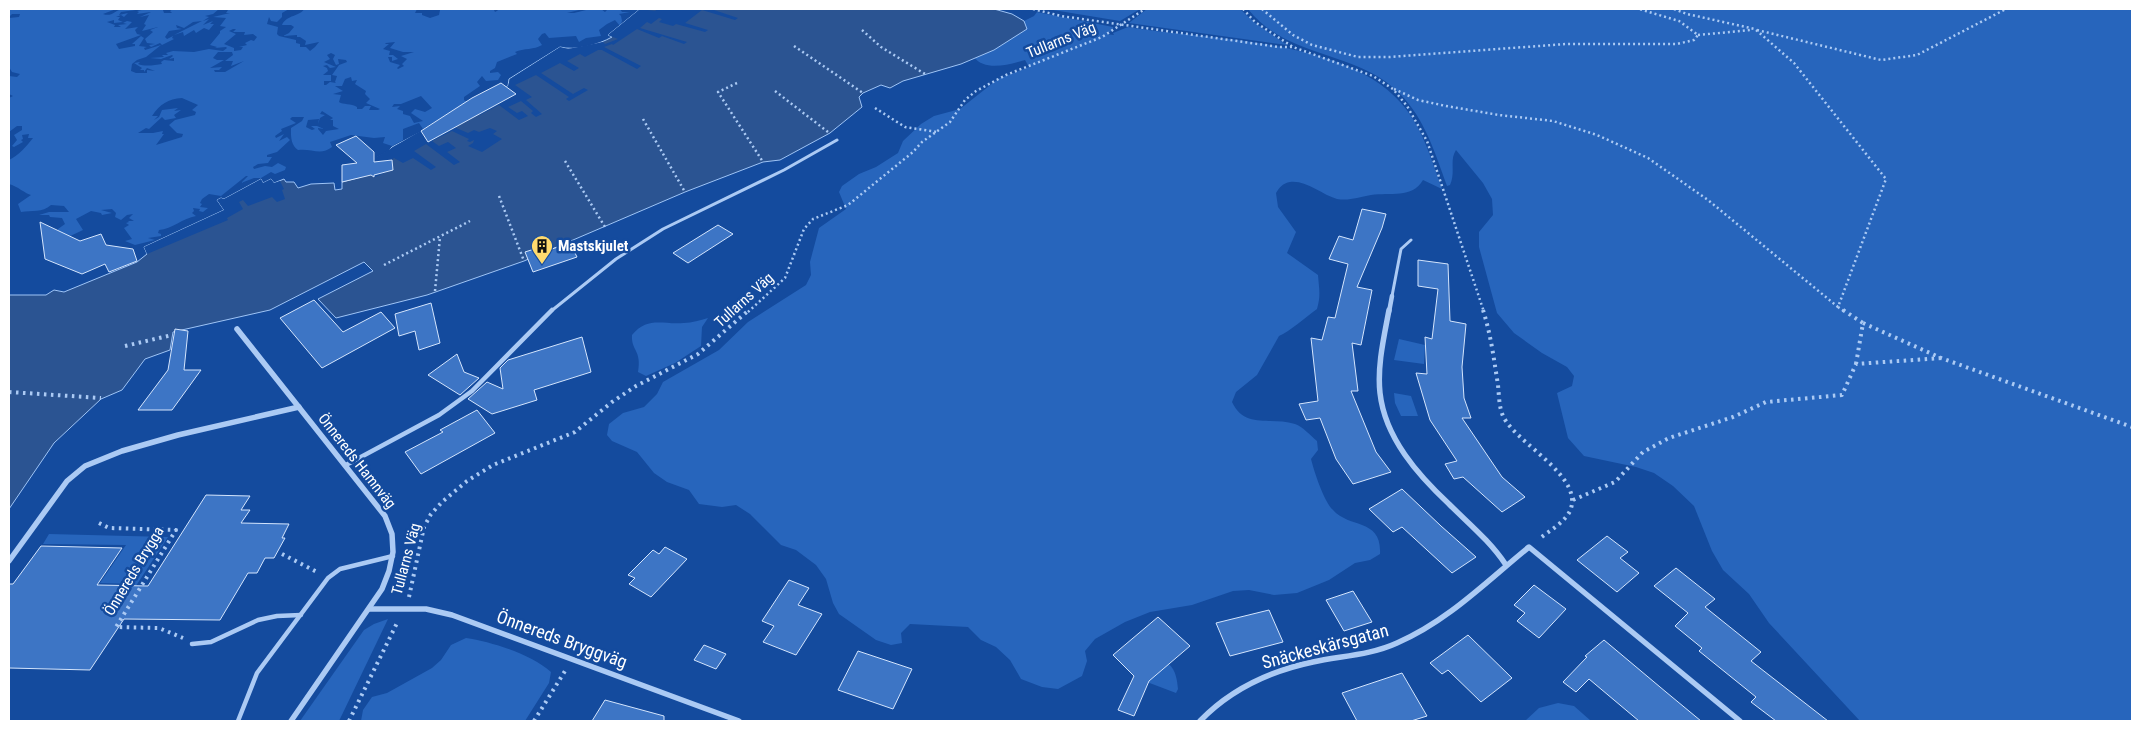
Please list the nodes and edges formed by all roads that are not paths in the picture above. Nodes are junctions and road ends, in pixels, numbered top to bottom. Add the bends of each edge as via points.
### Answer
1 (837, 140) dead end
2 (1411, 240) dead end
3 (1392, 296) joint
4 (237, 329) dead end
5 (299, 407) junction
6 (346, 465) junction
7 (393, 556) junction
8 (9, 561) edge
9 (1506, 565) junction
10 (370, 609) junction
11 (301, 615) junction
12 (192, 644) road end
13 (238, 721) edge
14 (290, 721) edge
15 (739, 721) edge
16 (1200, 721) edge
17 (1740, 721) edge

1 - 6 lane via 784,170 663,229 616,259 558,304 472,391 439,415
2 - 3 lane via 1401,249
3 - 9 street via 1379,376 1380,395 1393,435 1423,477 1487,538
4 - 5 street, Önnereds Hamnväg
5 - 6 street, Önnereds Hamnväg
5 - 8 street via 178,435 122,451 85,466 67,481
6 - 7 street, Önnereds Hamnväg via 385,516 390,527
7 - 10 street, Önnereds Hamnväg via 391,571
7 - 11 lane via 340,569 328,578
9 - 16 street, Snäckeskärsgatan via 1467,598 1417,633 1380,649 1278,671 1228,697
9 - 17 street, Snäckeskärsgatan via 1529,547
10 - 14 street, Önnereds Hamnväg
10 - 15 street, Önnereds Bryggväg via 426,609 452,615
11 - 12 lane via 258,620 211,642
11 - 13 lane via 257,673

